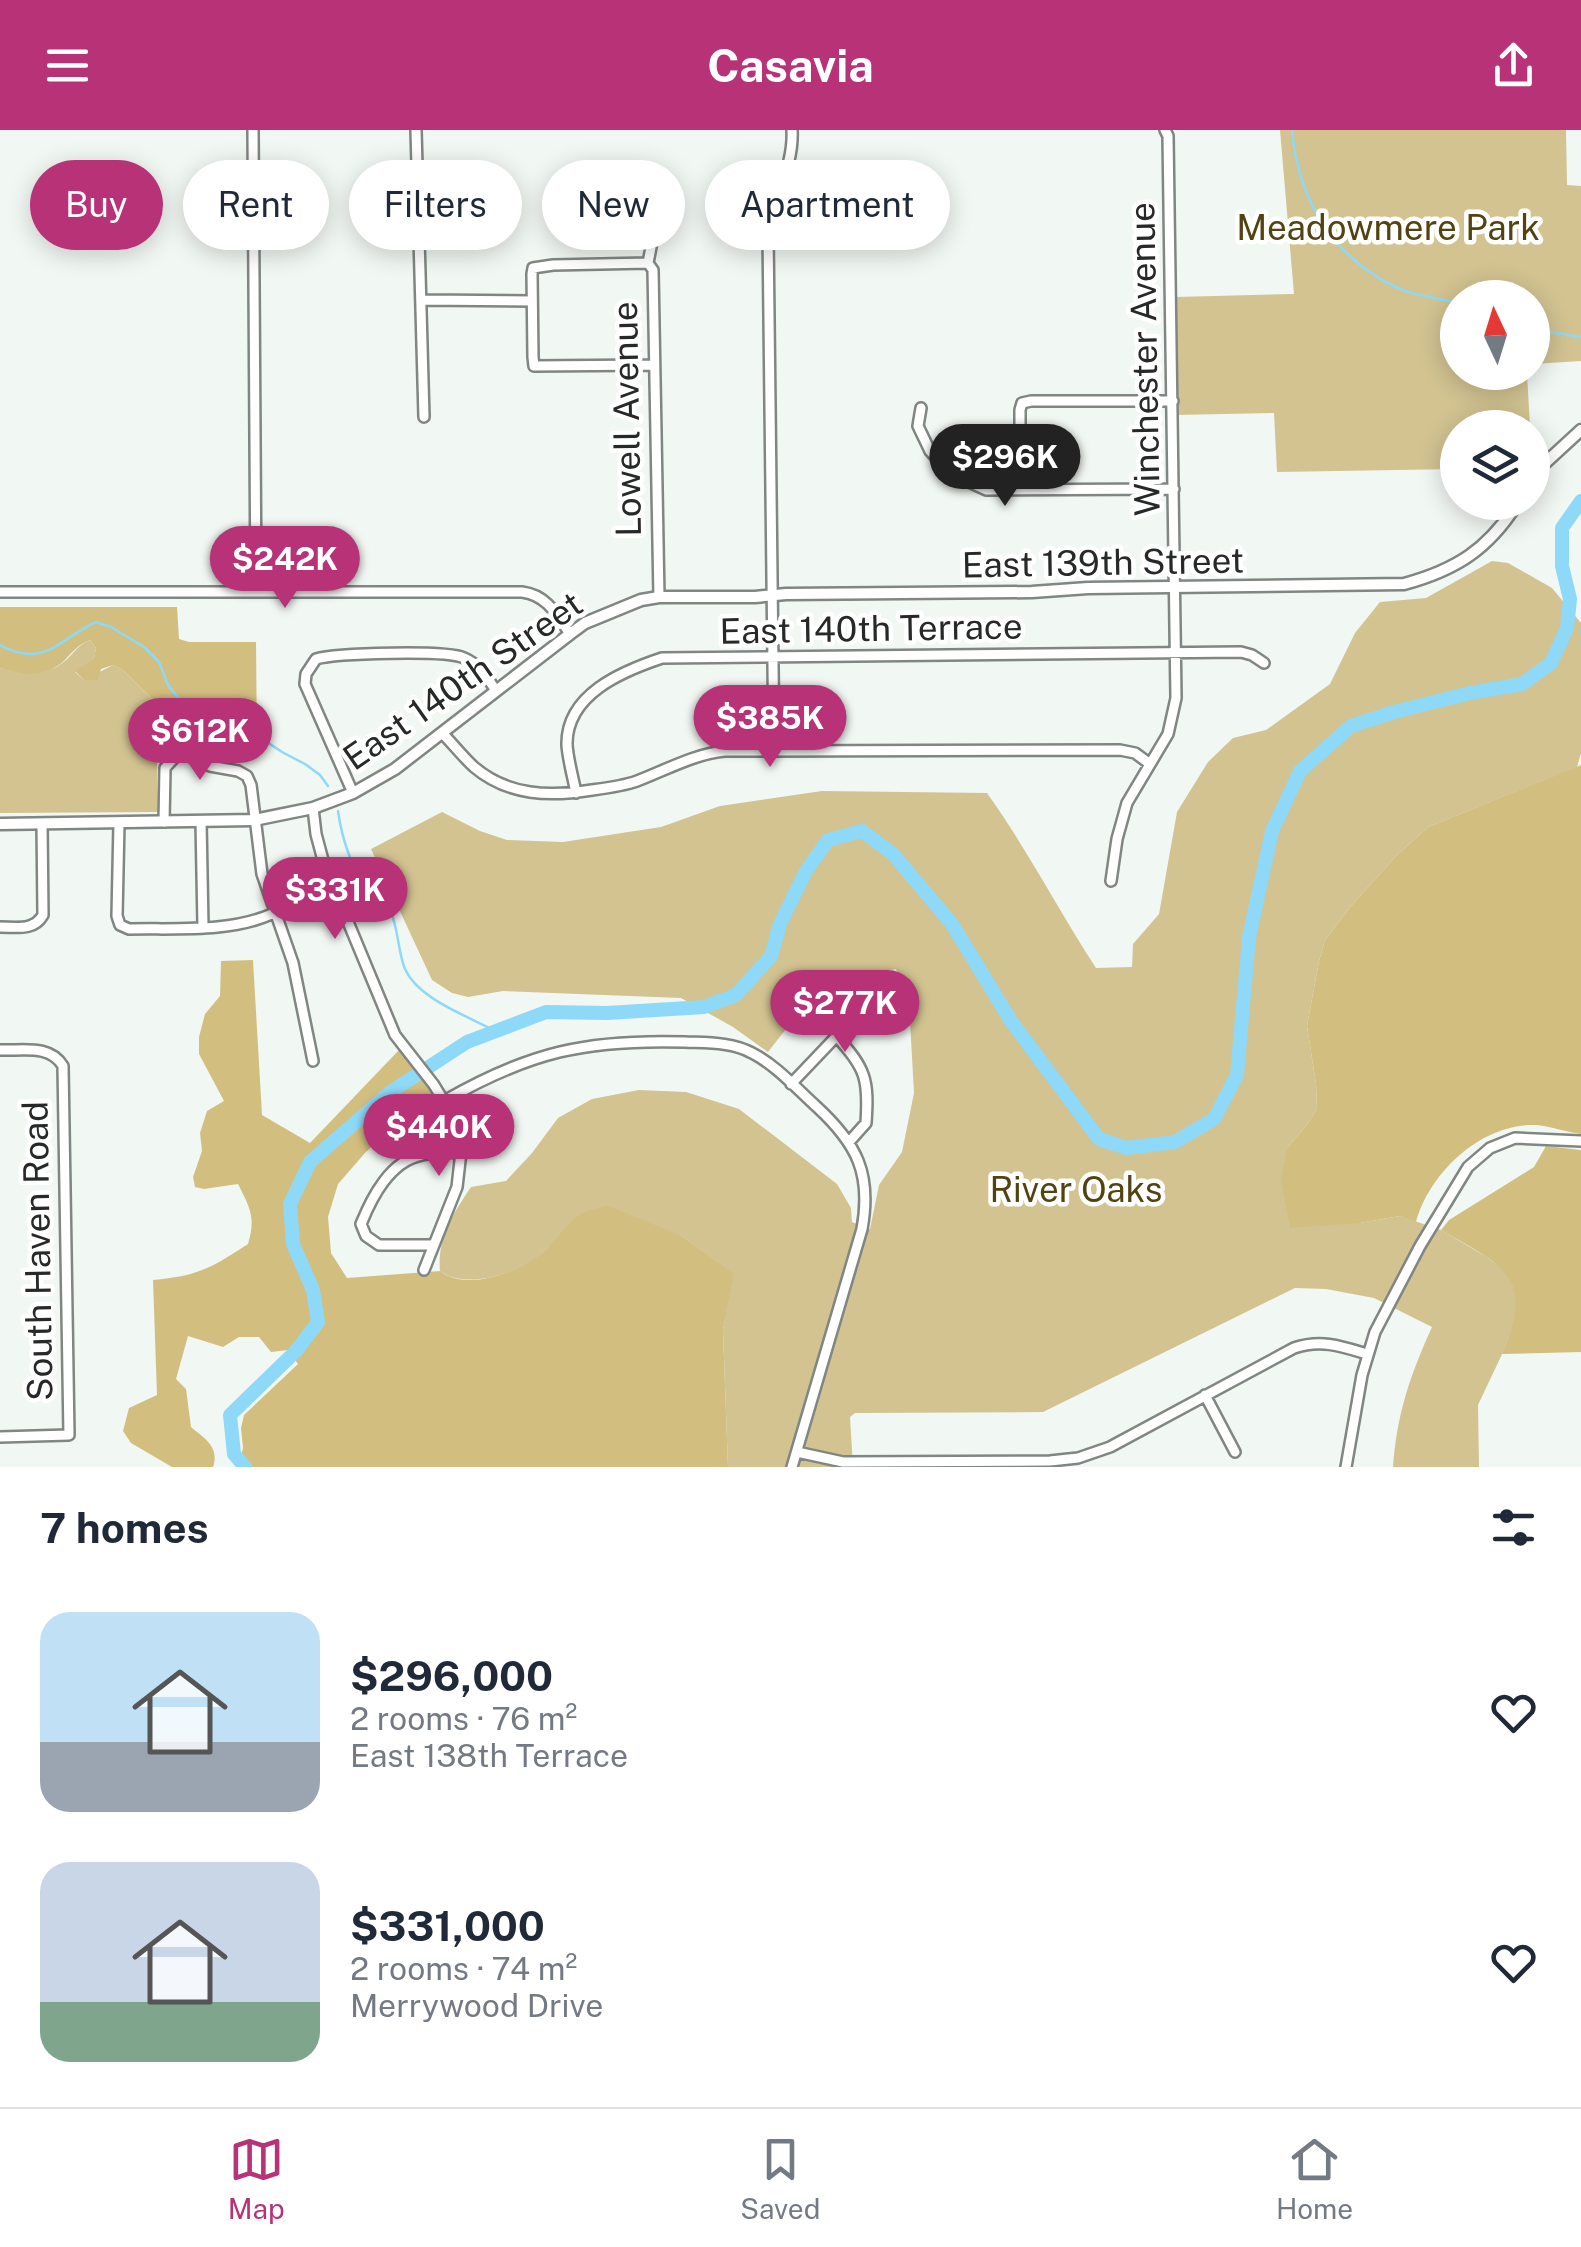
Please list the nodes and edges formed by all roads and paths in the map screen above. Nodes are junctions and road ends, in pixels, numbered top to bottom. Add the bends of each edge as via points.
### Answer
1 (252, 130) edge
2 (416, 130) edge
3 (792, 130) edge
4 (1165, 130) edge
5 (650, 250) edge
6 (648, 263) junction
7 (421, 300) junction
8 (532, 300) junction
9 (654, 365) junction
10 (1173, 400) junction
11 (921, 408) dead end
12 (424, 417) dead end
13 (1581, 430) edge
14 (1550, 458) edge
15 (1020, 489) junction
16 (1174, 489) junction
17 (1506, 520) edge
18 (1176, 588) junction
19 (0, 592) edge
20 (256, 592) junction
21 (772, 596) junction
22 (658, 597) junction
23 (570, 634) junction
24 (1176, 653) junction
25 (773, 657) junction
26 (1264, 663) dead end
27 (496, 691) junction
28 (442, 733) junction
29 (774, 751) junction
30 (1150, 764) junction
31 (353, 793) junction
32 (576, 793) junction
33 (313, 808) junction
34 (254, 820) junction
35 (164, 822) junction
36 (201, 822) junction
37 (119, 823) junction
38 (0, 824) edge
39 (42, 824) junction
40 (1111, 881) dead end
41 (274, 913) junction
42 (0, 927) edge
43 (203, 927) junction
44 (897, 1017) dead end
45 (836, 1036) junction
46 (0, 1050) edge
47 (312, 1061) dead end
48 (790, 1084) junction
49 (444, 1101) junction
50 (1581, 1141) edge
51 (849, 1142) junction
52 (462, 1152) junction
53 (434, 1245) junction
54 (424, 1270) dead end
55 (1367, 1354) junction
56 (1206, 1395) junction
57 (0, 1437) edge
58 (797, 1452) junction
59 (1235, 1452) dead end
60 (892, 1465) edge
61 (792, 1467) edge
62 (1346, 1467) edge

1 - 20 street
2 - 7 street
3 - 21 street via 791,160 768,232
4 - 10 street, Winchester Avenue
5 - 6 street, Lowell Avenue
6 - 8 street via 534,268
6 - 9 street, Lowell Avenue
7 - 8 street
7 - 12 street
8 - 9 street via 534,366
9 - 22 street, Lowell Avenue
10 - 15 street via 1022,404
10 - 16 street, Winchester Avenue
11 - 15 street via 918,426 951,474 986,490
13 - 14 street
15 - 16 street
16 - 18 street, Winchester Avenue
17 - 18 street, East 139th Street via 1466,560 1404,584
18 - 21 street, East 139th Street
18 - 24 street, Winchester Avenue
19 - 20 street
20 - 23 street via 534,593
21 - 22 street, East 139th Street
21 - 25 street
22 - 23 street, East 140th Street via 621,607
23 - 27 street, East 140th Street
24 - 25 street, East 140th Terrace
24 - 26 street, East 140th Terrace via 1241,652
24 - 30 street, Winchester Avenue via 1173,718
25 - 29 street
25 - 32 street, East 140th Terrace via 662,658 609,680 569,727
27 - 28 street, East 140th Street
27 - 31 street via 475,664 454,654 316,658 305,684
28 - 31 street, East 140th Street
28 - 32 street via 474,767 503,784 540,794
29 - 30 street via 1120,750
29 - 32 street via 713,752 631,784
30 - 40 street, Winchester Avenue via 1127,803
31 - 33 street, East 140th Street
33 - 34 street, East 140th Street
33 - 49 street via 324,864 395,1035
34 - 35 street via 247,776 182,755 164,768
34 - 36 street, East 140th Street
34 - 41 street
35 - 36 street, East 140th Street
35 - 37 street, East 140th Street
36 - 43 street
37 - 39 street, East 140th Street
37 - 43 street via 120,924
38 - 39 street, East 140th Street
39 - 42 street via 43,915 30,927
41 - 43 street
41 - 47 street via 293,963
44 - 45 street via 857,1018
45 - 48 street
45 - 51 street via 866,1081 866,1123
46 - 57 street, South Haven Road via 45,1050 64,1066 68,1435
48 - 49 street via 752,1052 728,1044 641,1041 540,1056
48 - 51 street
49 - 52 street via 458,1125
50 - 55 street via 1515,1138 1468,1167
51 - 58 street via 862,1171 866,1208
52 - 53 street via 457,1187
52 - 53 street via 402,1162 377,1190 361,1224 379,1245
53 - 54 street
55 - 56 street via 1333,1343 1307,1344
55 - 62 street
56 - 59 street
56 - 60 street via 1078,1458
58 - 60 street
58 - 61 street

